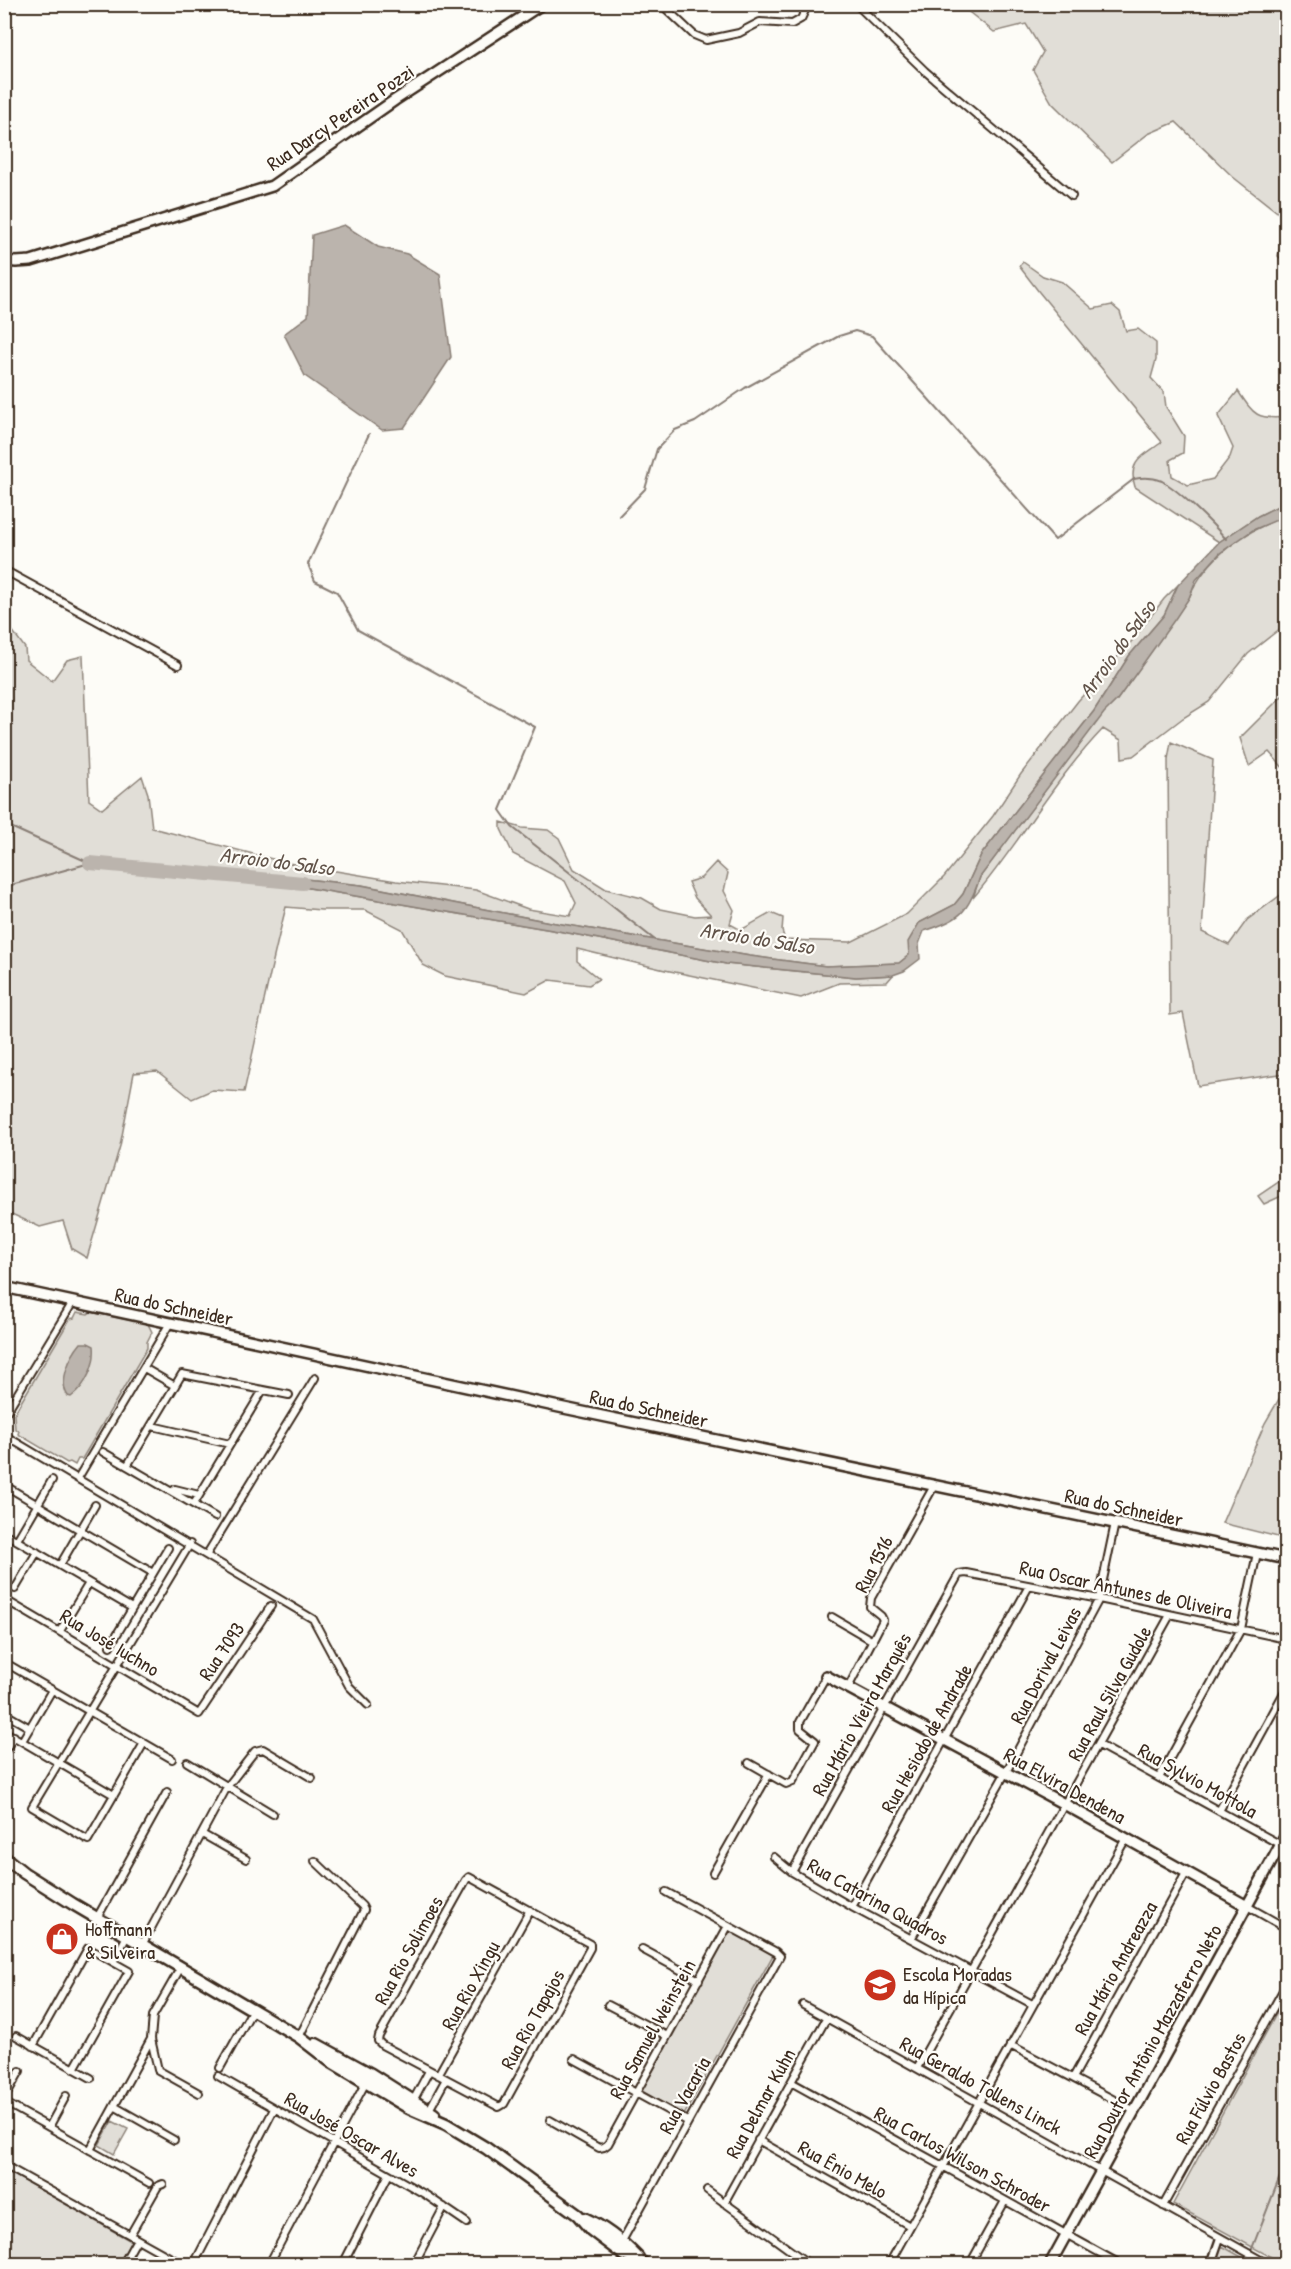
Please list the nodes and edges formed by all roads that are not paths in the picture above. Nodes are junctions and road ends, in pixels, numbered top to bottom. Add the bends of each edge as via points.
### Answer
1 (542, 4) edge
2 (661, 4) edge
3 (808, 4) edge
4 (856, 4) edge
5 (1072, 196) dead end
6 (4, 261) edge
7 (4, 570) edge
8 (178, 665) dead end
9 (4, 1287) edge
10 (73, 1302) junction
11 (170, 1323) junction
12 (144, 1368) junction
13 (315, 1378) dead end
14 (175, 1386) junction
15 (263, 1390) junction
16 (289, 1395) dead end
17 (4, 1416) edge
18 (152, 1425) junction
19 (4, 1435) edge
20 (230, 1444) junction
21 (103, 1452) dead end
22 (127, 1466) junction
23 (78, 1478) junction
24 (52, 1480) dead end
25 (4, 1485) edge
26 (934, 1485) junction
27 (172, 1492) junction
28 (199, 1495) junction
29 (38, 1504) junction
30 (194, 1504) junction
31 (95, 1505) dead end
32 (215, 1517) dead end
33 (1115, 1523) junction
34 (81, 1530) junction
35 (4, 1533) edge
36 (17, 1540) junction
37 (190, 1544) junction
38 (168, 1548) dead end
39 (37, 1552) junction
40 (1257, 1553) junction
41 (207, 1554) junction
42 (1287, 1559) edge
43 (60, 1565) junction
44 (153, 1573) junction
45 (959, 1574) joint
46 (89, 1583) junction
47 (1029, 1586) junction
48 (15, 1589) dead end
49 (4, 1599) edge
50 (1099, 1599) junction
51 (271, 1606) dead end
52 (132, 1608) junction
53 (1170, 1615) junction
54 (832, 1617) dead end
55 (1241, 1629) junction
56 (60, 1631) junction
57 (1287, 1639) edge
58 (873, 1641) junction
59 (110, 1646) dead end
60 (11, 1666) dead end
61 (117, 1666) junction
62 (826, 1676) joint
63 (849, 1686) junction
64 (1287, 1689) edge
65 (52, 1690) junction
66 (368, 1705) dead end
67 (884, 1706) junction
68 (89, 1711) junction
69 (4, 1713) edge
70 (199, 1714) joint
71 (30, 1728) junction
72 (4, 1731) edge
73 (14, 1736) junction
74 (945, 1740) junction
75 (22, 1742) junction
76 (144, 1743) junction
77 (1099, 1745) junction
78 (4, 1752) edge
79 (172, 1759) dead end
80 (58, 1762) junction
81 (187, 1762) dead end
82 (749, 1763) dead end
83 (1006, 1772) junction
84 (769, 1774) junction
85 (312, 1778) dead end
86 (1159, 1778) junction
87 (227, 1786) junction
88 (167, 1792) dead end
89 (114, 1795) junction
90 (1066, 1805) junction
91 (1219, 1811) junction
92 (273, 1814) dead end
93 (202, 1834) junction
94 (1287, 1835) edge
95 (1125, 1839) junction
96 (1281, 1845) junction
97 (4, 1857) edge
98 (774, 1857) dead end
99 (246, 1859) dead end
100 (315, 1861) dead end
101 (792, 1872) junction
102 (713, 1873) dead end
103 (1186, 1873) junction
104 (666, 1892) dead end
105 (852, 1906) junction
106 (1247, 1906) junction
107 (530, 1910) junction
108 (97, 1918) junction
109 (728, 1926) junction
110 (1287, 1928) edge
111 (127, 1936) junction
112 (911, 1939) junction
113 (142, 1945) junction
114 (642, 1949) dead end
115 (113, 1962) junction
116 (181, 1967) junction
117 (972, 1971) junction
118 (699, 1980) junction
119 (1287, 1985) edge
120 (1032, 2004) junction
121 (608, 2005) dead end
122 (803, 2006) dead end
123 (253, 2009) junction
124 (826, 2019) junction
125 (16, 2036) dead end
126 (667, 2036) junction
127 (299, 2037) junction
128 (151, 2039) junction
129 (1010, 2045) junction
130 (33, 2046) junction
131 (574, 2059) dead end
132 (220, 2068) dead end
133 (917, 2068) junction
134 (74, 2069) junction
135 (20, 2071) dead end
136 (429, 2071) junction
137 (438, 2075) junction
138 (218, 2076) dead end
139 (91, 2078) dead end
140 (368, 2078) junction
141 (1073, 2078) junction
142 (446, 2079) junction
143 (791, 2082) junction
144 (636, 2092) junction
145 (199, 2093) dead end
146 (66, 2096) dead end
147 (414, 2099) junction
148 (4, 2100) edge
149 (978, 2103) junction
150 (114, 2106) junction
151 (274, 2109) junction
152 (429, 2110) junction
153 (1134, 2110) junction
154 (550, 2120) dead end
155 (687, 2121) junction
156 (446, 2124) junction
157 (49, 2127) junction
158 (174, 2140) dead end
159 (758, 2140) junction
160 (333, 2142) junction
161 (90, 2150) junction
162 (4, 2165) edge
163 (944, 2166) junction
164 (1100, 2170) junction
165 (390, 2174) junction
166 (148, 2183) dead end
167 (163, 2184) dead end
168 (707, 2190) dead end
169 (1005, 2201) junction
170 (724, 2203) junction
171 (1163, 2206) junction
172 (444, 2207) junction
173 (467, 2223) dead end
174 (910, 2226) junction
175 (1066, 2235) junction
176 (133, 2237) junction
177 (1220, 2238) junction
178 (620, 2246) junction
179 (4, 2260) edge
180 (1265, 2263) edge
181 (644, 2264) edge
182 (12, 2265) edge
183 (123, 2265) edge
184 (182, 2265) edge
185 (194, 2265) edge
186 (269, 2265) edge
187 (342, 2265) edge
188 (414, 2265) edge
189 (809, 2265) edge
190 (889, 2265) edge
191 (970, 2265) edge
192 (1050, 2265) edge
193 (1119, 2265) edge
194 (1211, 2265) edge

1 - 6 street, Rua Darcy Pereira Pozzi via 273,186 31,261
2 - 3 street via 688,30 706,40 739,33 760,22 792,24 801,20
4 - 5 street via 925,71
7 - 8 street
9 - 10 street, Rua do Schneider
10 - 11 street, Rua do Schneider
10 - 17 street
11 - 12 street
11 - 26 street, Rua do Schneider
12 - 14 street
12 - 23 street
13 - 41 street
14 - 15 street via 182,1374
14 - 18 street
15 - 16 street
15 - 20 street
18 - 20 street
18 - 22 street
19 - 23 street
20 - 28 street
21 - 22 street
22 - 27 street
23 - 37 street
24 - 29 street
25 - 29 street
26 - 33 street, Rua do Schneider
26 - 58 street, Rua 1516 via 871,1598 870,1607 883,1620
27 - 28 street via 175,1489
27 - 30 street
28 - 30 street
29 - 34 street
29 - 36 street
30 - 32 street
31 - 34 street
33 - 40 street, Rua do Schneider
33 - 50 street, Rua Dorival Leivas
34 - 43 street
34 - 44 street
35 - 36 street
36 - 39 street
37 - 41 street
37 - 61 street
38 - 44 street
39 - 43 street
39 - 48 street
40 - 42 street, Rua do Schneider
40 - 55 street
41 - 66 street via 313,1619 349,1686
43 - 46 street
44 - 52 street
45 - 47 street, Rua Oscar Antunes de Oliveira
45 - 67 street, Rua Mário Vieira Marquês
46 - 52 street
46 - 56 street
47 - 50 street, Rua Oscar Antunes de Oliveira
47 - 74 street, Rua Hesiodo de Andrade
49 - 56 street, Rua José Iuchno
50 - 53 street, Rua Oscar Antunes de Oliveira
50 - 83 street, Rua Dorival Leivas
51 - 70 street, Rua 7093
52 - 59 street
53 - 55 street, Rua Oscar Antunes de Oliveira
53 - 77 street, Rua Raul Silva Gudole
54 - 58 street
55 - 57 street, Rua Oscar Antunes de Oliveira
55 - 86 street
56 - 61 street, Rua José Iuchno
58 - 63 street, Rua 1516
60 - 65 street
61 - 68 street
61 - 70 street, Rua José Iuchno
62 - 63 street, Rua Elvira Dendena
62 - 84 street via 800,1722 800,1729 815,1741 793,1781 786,1784
63 - 67 street, Rua Elvira Dendena
64 - 91 street
65 - 68 street
65 - 71 street
67 - 74 street, Rua Elvira Dendena
67 - 101 street, Rua Mário Vieira Marquês
68 - 76 street
68 - 80 street
69 - 71 street
71 - 75 street
72 - 73 street
73 - 75 street
73 - 78 street
74 - 83 street, Rua Elvira Dendena
74 - 105 street, Rua Hesiodo de Andrade
75 - 80 street
76 - 79 street
76 - 89 street
77 - 86 street, Rua Sylvio Mottola
77 - 90 street, Rua Raul Silva Gudole
80 - 89 street
80 - 89 street via 32,1807 88,1840
81 - 87 street
82 - 84 street
83 - 90 street, Rua Elvira Dendena
83 - 112 street, Rua Dorival Leivas
84 - 102 street
85 - 87 street via 258,1749
86 - 91 street, Rua Sylvio Mottola
87 - 92 street
87 - 93 street
88 - 108 street
90 - 95 street, Rua Elvira Dendena
90 - 117 street, Rua Raul Silva Gudole
91 - 96 street, Rua Sylvio Mottola
93 - 99 street
93 - 113 street
94 - 96 street, Rua Doutor Antônio Mazzaferro Neto
95 - 103 street, Rua Elvira Dendena
95 - 120 street
96 - 106 street, Rua Doutor Antônio Mazzaferro Neto
97 - 108 main road
98 - 101 street, Rua Catarina Quadros
100 - 127 street via 364,1910
101 - 105 street, Rua Catarina Quadros
103 - 106 street, Rua Elvira Dendena
103 - 141 street, Rua Mário Andreazza
104 - 109 street
105 - 112 street, Rua Catarina Quadros
106 - 110 street, Rua Elvira Dendena
106 - 153 street, Rua Doutor Antônio Mazzaferro Neto
107 - 136 street, Rua Rio Solimoes via 469,1878 379,2036 382,2045
107 - 137 street, Rua Rio Xingu
107 - 142 street, Rua Rio Tapajos via 590,1944 590,1948 504,2104 499,2107
108 - 111 main road
109 - 118 street, Rua Samuel Weinstein
109 - 155 street, Rua Vacaria via 780,1956
111 - 113 main road
111 - 115 street
112 - 117 street, Rua Catarina Quadros
113 - 116 main road
114 - 118 street
115 - 130 street via 88,1948
115 - 134 street via 129,1971
116 - 123 main road
116 - 128 street via 153,2016
117 - 120 street, Rua Catarina Quadros
117 - 133 street, Rua Raul Silva Gudole
118 - 126 street, Rua Samuel Weinstein
119 - 171 street, Rua Fúlvio Bastos
120 - 129 street
121 - 126 street
122 - 124 street, Rua Geraldo Tollens Linck
123 - 127 main road
123 - 132 street
124 - 133 street, Rua Geraldo Tollens Linck
124 - 143 street, Rua Delmar Kuhn
125 - 130 street
126 - 144 street, Rua Samuel Weinstein
127 - 140 main road via 335,2053
128 - 145 street via 158,2070
128 - 150 street
129 - 141 street
129 - 149 street
130 - 134 street
131 - 144 street
133 - 149 street, Rua Geraldo Tollens Linck
134 - 139 street
135 - 148 street
136 - 137 street
136 - 147 street
137 - 142 street
138 - 151 street, Rua José Oscar Alves
140 - 147 main road
140 - 156 main road via 409,2108
140 - 160 street
141 - 153 street
142 - 152 street
143 - 159 street, Rua Delmar Kuhn
143 - 163 street, Rua Carlos Wilson Schroder
144 - 154 street, Rua Samuel Weinstein via 604,2147 599,2148
144 - 155 street
146 - 157 street
147 - 152 main road
148 - 157 street
149 - 163 street
149 - 164 street, Rua Geraldo Tollens Linck
150 - 158 street
150 - 161 street
151 - 160 street, Rua José Oscar Alves
151 - 185 street
152 - 156 main road
153 - 164 street, Rua Doutor Antônio Mazzaferro Neto
155 - 178 street, Rua Vacaria
156 - 178 main road via 524,2174 578,2215 596,2223
157 - 161 street
159 - 170 street, Rua Delmar Kuhn
159 - 174 street, Rua Ênio Melo
160 - 165 street, Rua José Oscar Alves
160 - 186 street
161 - 166 street
162 - 176 street
163 - 169 street, Rua Carlos Wilson Schroder
163 - 174 street
164 - 171 street, Rua Geraldo Tollens Linck
164 - 175 street, Rua Doutor Antônio Mazzaferro Neto
165 - 172 street, Rua José Oscar Alves
165 - 187 street
167 - 176 street via 158,2186
168 - 170 street
169 - 175 street, Rua Carlos Wilson Schroder
169 - 191 street
170 - 189 street
171 - 177 street, Rua Geraldo Tollens Linck
172 - 173 street, Rua José Oscar Alves
172 - 188 street
174 - 190 street
175 - 192 street, Rua Doutor Antônio Mazzaferro Neto
175 - 193 street, Rua Carlos Wilson Schroder
176 - 183 street
176 - 184 street
177 - 180 street, Rua Geraldo Tollens Linck
177 - 194 street
178 - 181 main road
179 - 182 street

